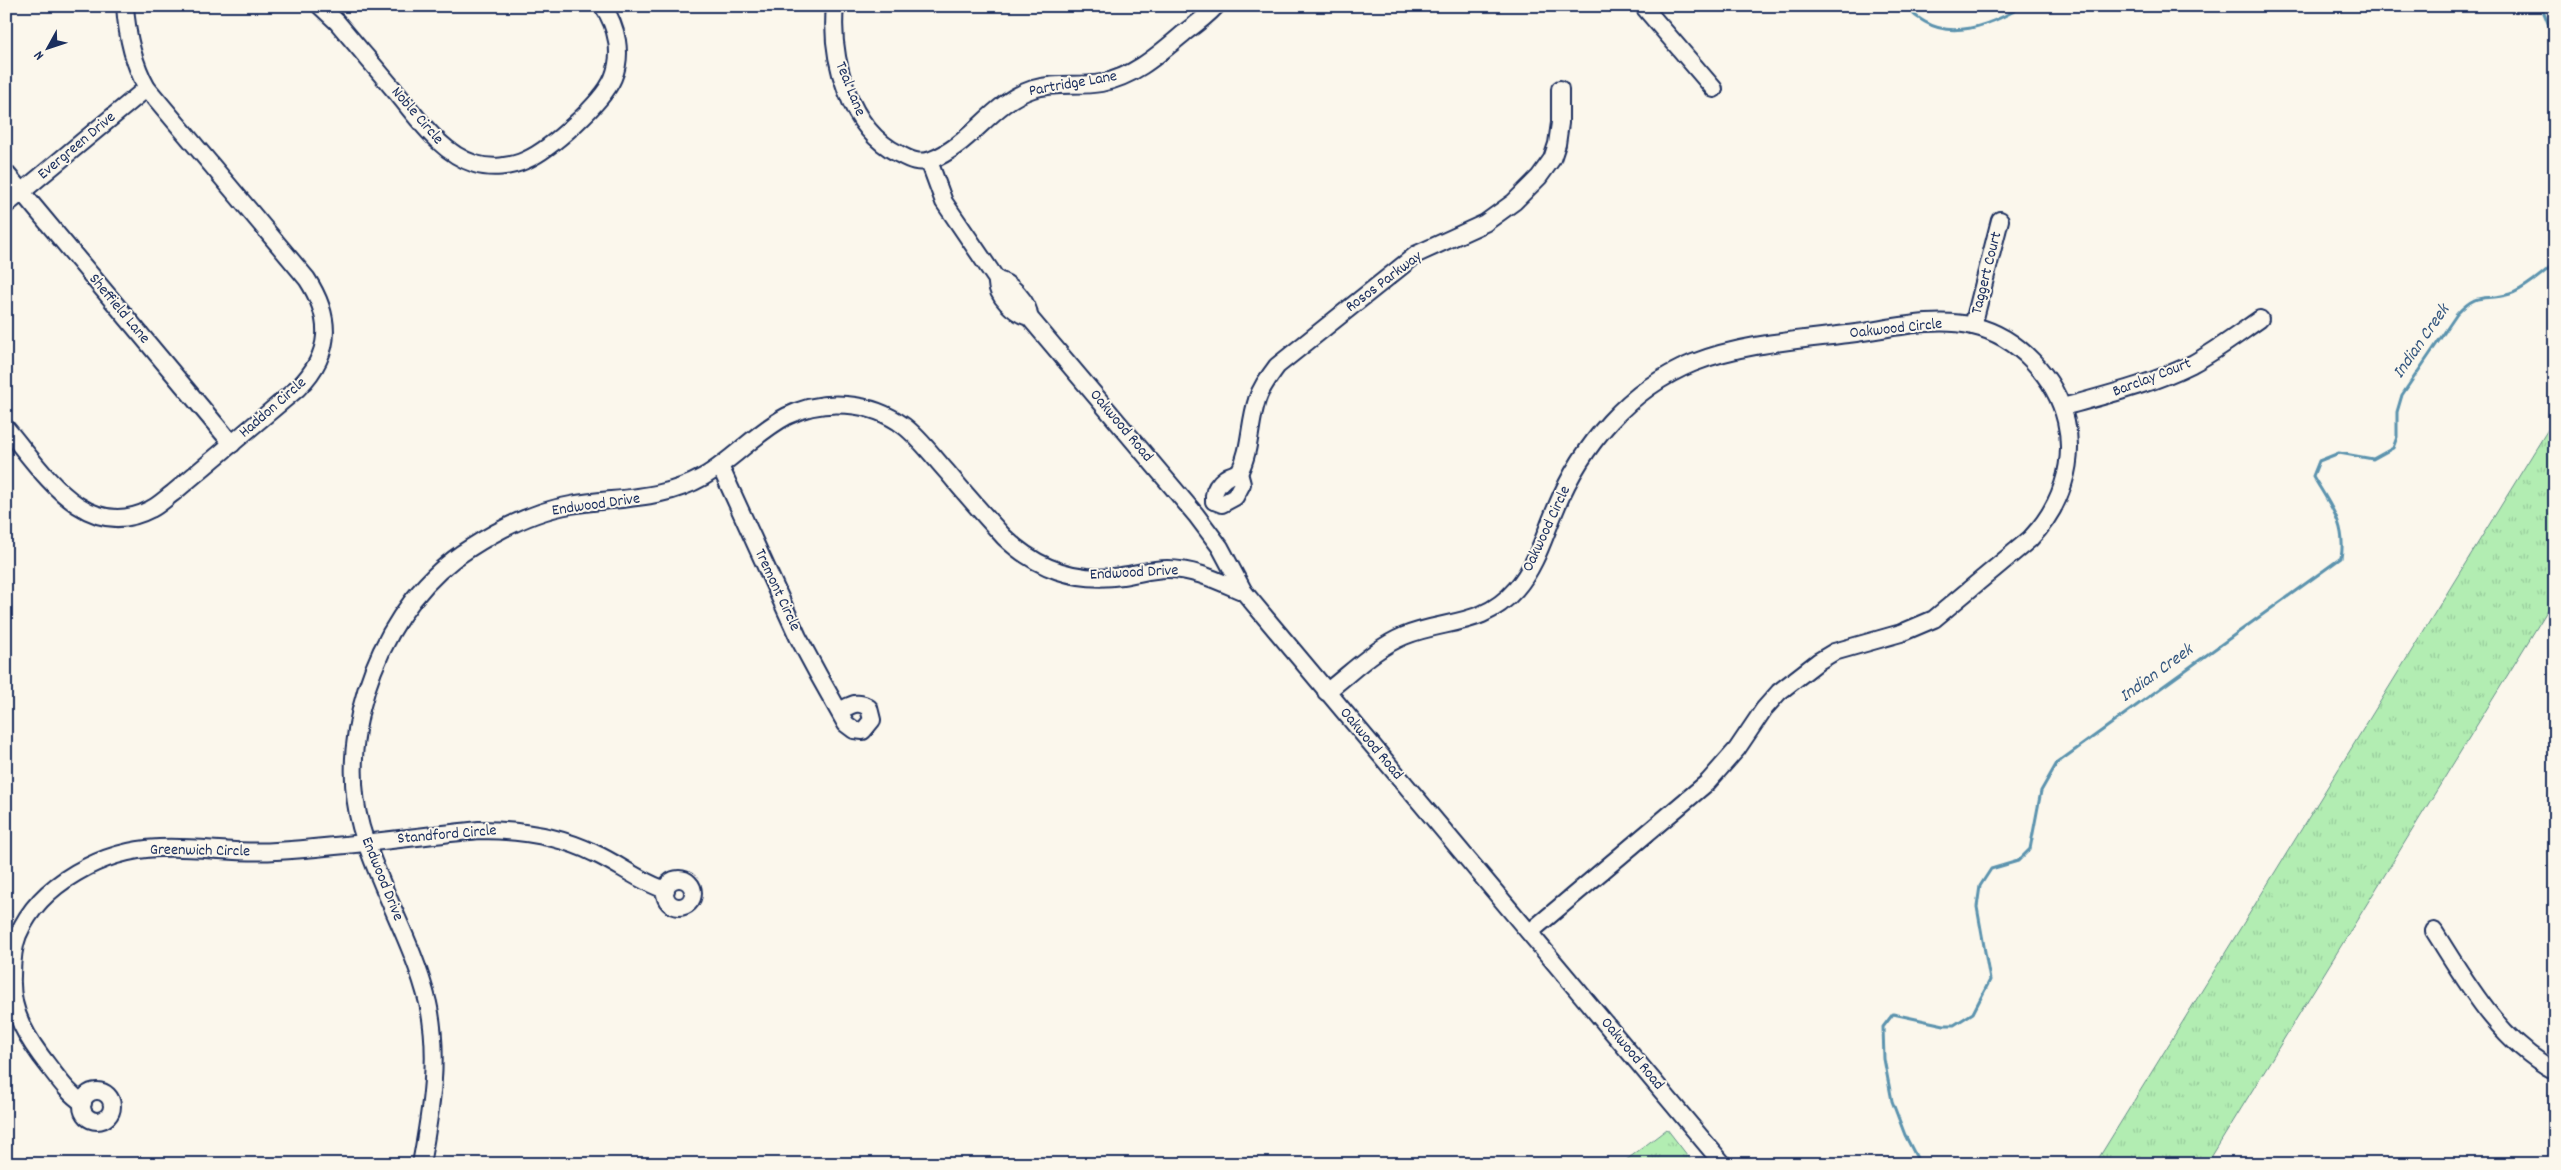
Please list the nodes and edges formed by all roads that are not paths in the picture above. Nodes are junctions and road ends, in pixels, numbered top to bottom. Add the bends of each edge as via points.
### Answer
1 (125, 6) edge
2 (320, 6) edge
3 (603, 6) edge
4 (834, 6) edge
5 (1216, 6) edge
6 (1643, 6) edge
7 (147, 88) junction
8 (1560, 90) dead end
9 (1714, 90) dead end
10 (929, 161) junction
11 (6, 173) edge
12 (22, 192) junction
13 (6, 205) edge
14 (2000, 220) dead end
15 (2260, 319) dead end
16 (1973, 326) junction
17 (2063, 407) junction
18 (6, 428) edge
19 (232, 444) junction
20 (720, 466) junction
21 (1196, 515) junction
22 (1244, 592) junction
23 (1326, 692) junction
24 (839, 711) dead end
25 (366, 842) junction
26 (666, 890) dead end
27 (2434, 930) dead end
28 (1530, 932) junction
29 (2555, 1071) edge
30 (83, 1103) dead end
31 (421, 1164) edge
32 (1723, 1164) edge

1 - 7 street, Haddon Circle via 126,27 134,58
2 - 3 street, Noble Circle via 437,140 461,159 492,167 514,165 540,152 604,95 614,77 618,53 613,24
4 - 10 street, Teal Lane via 837,60 852,102 865,126 888,148 914,162
5 - 10 street, Partridge Lane via 1131,73 1101,83 1056,84 1018,95 955,147
6 - 9 street
7 - 12 street, Evergreen Drive
7 - 19 street, Haddon Circle via 307,279 322,307 326,324 324,347 309,377
8 - 21 street, Rosos Parkway via 1557,144 1552,159 1539,177 1514,202 1485,223 1417,254 1277,366 1262,386 1256,402 1246,458 1239,473 1243,480 1237,495 1222,504 1214,501
10 - 21 street, Oakwood Road via 944,202 997,280 998,290 1013,308 1029,317
11 - 12 street, Sheffield Lane
12 - 13 street, Evergreen Drive
12 - 19 street, Sheffield Lane
14 - 16 street, Taggert Court
15 - 17 street, Barclay Court via 2211,353 2173,372
16 - 17 street, Oakwood Circle via 2009,343 2028,357 2048,380
16 - 23 street, Oakwood Circle via 1920,324 1750,347 1709,357 1671,374 1630,403 1586,450 1557,506 1534,562 1504,601 1477,618 1421,630 1389,643
17 - 28 street, Oakwood Circle via 2070,434 2066,473 2052,510 2030,539 1934,619 1901,633 1834,652 1779,692 1708,782
18 - 19 street, Haddon Circle via 60,492 81,509 108,517 135,515 152,509
20 - 22 street, Endwood Drive via 770,427 804,409 826,405 870,409 903,425 913,434 1004,537 1020,553 1038,564 1058,572 1092,578 1166,569 1194,571
20 - 24 street, Tremont Circle via 798,637
20 - 25 street, Endwood Drive via 702,478 664,494 569,505 534,515 505,527 466,550 436,575 395,626 377,660 365,693 354,751 358,806
21 - 22 street, Oakwood Road via 1220,547
22 - 23 street, Oakwood Road
23 - 28 street, Oakwood Road
25 - 26 street, Standford Circle via 479,830 544,837 594,852
25 - 30 street, Greenwich Circle via 259,852 139,850 91,865 52,890 39,903 18,936 12,956 13,1002 28,1040 70,1093
25 - 31 street, Endwood Drive via 413,951 429,1010 434,1072
27 - 29 street via 2499,1026 2533,1059
28 - 32 street, Oakwood Road

